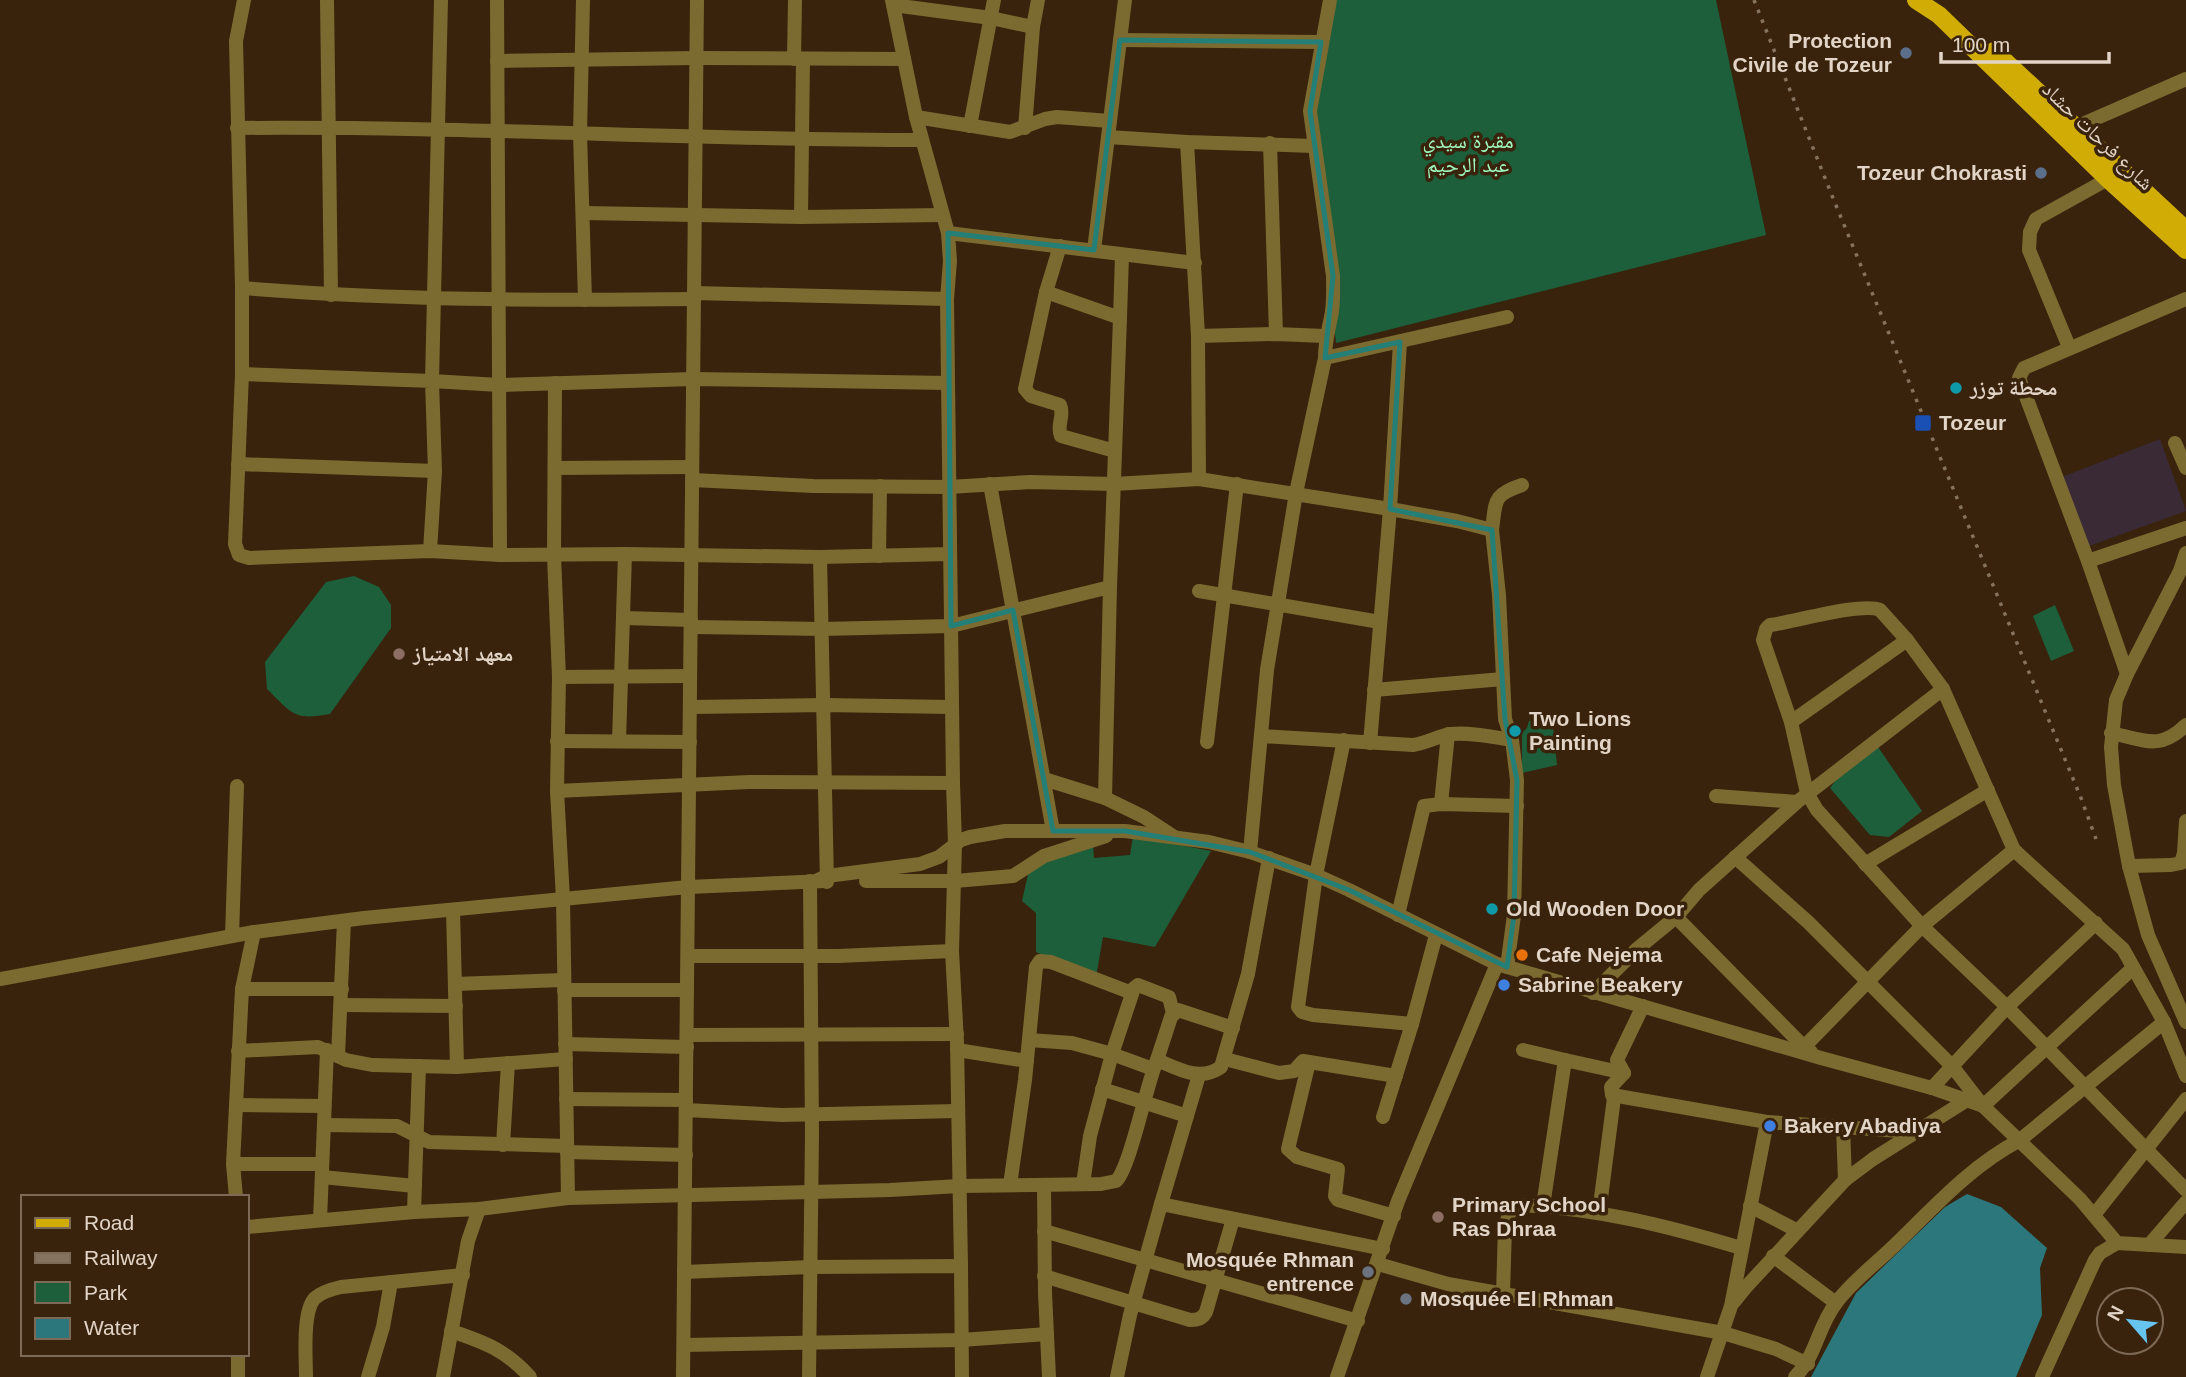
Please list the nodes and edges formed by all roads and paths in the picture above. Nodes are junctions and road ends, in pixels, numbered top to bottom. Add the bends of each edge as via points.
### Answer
1 (244, 0) edge
2 (327, 0) edge
3 (440, 0) edge
4 (497, 0) edge
5 (583, 0) edge
6 (697, 0) edge
7 (795, 0) edge
8 (994, 0) edge
9 (1038, 0) edge
10 (1125, 0) edge
11 (1330, 0) edge
12 (1916, 0) edge
13 (1934, 0) edge
14 (893, 3) edge
15 (991, 18) junction
16 (1033, 27) junction
17 (1120, 40) junction
18 (1321, 42) junction
19 (696, 58) junction
20 (798, 59) junction
21 (904, 59) junction
22 (497, 61) junction
23 (582, 61) junction
24 (2186, 79) edge
25 (916, 117) junction
26 (1110, 121) junction
27 (970, 126) junction
28 (329, 127) junction
29 (237, 128) junction
30 (1025, 128) junction
31 (437, 130) junction
32 (498, 131) junction
33 (2070, 131) junction
34 (580, 133) junction
35 (1108, 137) junction
36 (695, 138) junction
37 (802, 140) junction
38 (922, 140) junction
39 (1187, 142) junction
40 (1270, 143) junction
41 (1314, 146) junction
42 (2108, 179) junction
43 (2132, 190) junction
44 (583, 214) junction
45 (695, 215) junction
46 (942, 215) junction
47 (801, 217) junction
48 (2186, 230) edge
49 (948, 233) junction
50 (1060, 246) junction
51 (1094, 250) junction
52 (2186, 250) edge
53 (1122, 255) junction
54 (1195, 263) junction
55 (242, 288) junction
56 (1046, 292) junction
57 (331, 295) junction
58 (694, 296) junction
59 (499, 298) junction
60 (433, 299) junction
61 (947, 299) junction
62 (2186, 299) edge
63 (585, 300) junction
64 (1507, 317) dead end
65 (1120, 318) junction
66 (1276, 334) junction
67 (1198, 337) junction
68 (1324, 337) junction
69 (1400, 342) junction
70 (2069, 347) junction
71 (1325, 358) junction
72 (242, 374) junction
73 (693, 379) junction
74 (432, 381) junction
75 (555, 383) junction
76 (948, 383) junction
77 (499, 385) junction
78 (2175, 443) dead end
79 (1115, 451) junction
80 (238, 464) junction
81 (2186, 467) edge
82 (555, 468) junction
83 (435, 471) junction
84 (692, 474) junction
85 (1199, 479) junction
86 (990, 484) junction
87 (1114, 484) junction
88 (1237, 484) junction
89 (1522, 485) dead end
90 (880, 486) junction
91 (950, 487) junction
92 (1296, 493) junction
93 (1390, 509) junction
94 (2186, 528) edge
95 (1492, 530) junction
96 (430, 551) junction
97 (2186, 553) edge
98 (625, 554) junction
99 (950, 554) junction
100 (500, 555) junction
101 (554, 555) junction
102 (691, 555) junction
103 (879, 556) junction
104 (820, 558) junction
105 (2088, 561) junction
106 (2183, 571) edge
107 (1110, 587) junction
108 (1199, 591) dead end
109 (1224, 596) junction
110 (1278, 604) junction
111 (1013, 610) junction
112 (625, 618) junction
113 (1380, 622) junction
114 (691, 624) junction
115 (951, 626) junction
116 (822, 629) junction
117 (1907, 640) junction
118 (2127, 674) junction
119 (622, 676) junction
120 (690, 676) junction
121 (559, 677) junction
122 (1503, 679) junction
123 (1943, 689) junction
124 (1374, 690) junction
125 (823, 705) junction
126 (690, 707) junction
127 (952, 707) junction
128 (1791, 722) junction
129 (2186, 725) edge
130 (2111, 733) junction
131 (1448, 734) junction
132 (1261, 736) junction
133 (1344, 740) junction
134 (1512, 740) junction
135 (557, 741) junction
136 (619, 741) junction
137 (690, 742) junction
138 (1208, 742) dead end
139 (1370, 743) junction
140 (1044, 779) junction
141 (825, 782) junction
142 (953, 783) junction
143 (689, 785) junction
144 (237, 786) dead end
145 (556, 790) junction
146 (1988, 790) junction
147 (1716, 796) dead end
148 (1105, 798) junction
149 (1802, 798) junction
150 (1441, 804) junction
151 (1517, 807) junction
152 (2186, 821) edge
153 (1048, 831) junction
154 (1125, 831) junction
155 (1175, 837) junction
156 (955, 844) junction
157 (2014, 850) junction
158 (1250, 852) junction
159 (1044, 856) junction
160 (1269, 858) junction
161 (1735, 858) junction
162 (1865, 864) junction
163 (2129, 866) junction
164 (1316, 876) junction
165 (820, 880) junction
166 (955, 881) junction
167 (688, 887) junction
168 (563, 899) junction
169 (453, 910) junction
170 (1398, 915) junction
171 (1676, 917) junction
172 (344, 921) junction
173 (2096, 923) junction
174 (1922, 926) junction
175 (254, 932) junction
176 (1436, 935) junction
177 (232, 936) junction
178 (952, 950) junction
179 (688, 956) junction
180 (811, 956) junction
181 (1502, 965) junction
182 (2133, 968) junction
183 (0, 979) edge
184 (1868, 982) junction
185 (455, 984) junction
186 (564, 985) junction
187 (242, 989) junction
188 (342, 989) junction
189 (687, 990) junction
190 (1132, 993) junction
191 (1593, 993) junction
192 (341, 1004) junction
193 (456, 1006) junction
194 (1643, 1006) junction
195 (2007, 1007) junction
196 (1173, 1013) junction
197 (2164, 1022) junction
198 (2186, 1022) edge
199 (1412, 1024) junction
200 (1233, 1028) junction
201 (811, 1033) junction
202 (957, 1034) junction
203 (1029, 1040) junction
204 (687, 1041) junction
205 (565, 1044) junction
206 (1804, 1046) junction
207 (2047, 1047) junction
208 (957, 1050) junction
209 (1523, 1050) dead end
210 (238, 1051) junction
211 (332, 1053) junction
212 (1112, 1054) junction
213 (1821, 1058) junction
214 (565, 1059) junction
215 (1224, 1059) junction
216 (1565, 1059) junction
217 (1027, 1061) junction
218 (1309, 1062) junction
219 (508, 1063) junction
220 (1155, 1065) junction
221 (419, 1066) junction
222 (1952, 1066) junction
223 (457, 1067) junction
224 (1624, 1073) junction
225 (1199, 1075) junction
226 (1396, 1076) junction
227 (2186, 1076) edge
228 (2084, 1086) junction
229 (1932, 1088) junction
230 (1102, 1089) junction
231 (1614, 1098) junction
232 (566, 1099) junction
233 (2186, 1099) edge
234 (1967, 1100) junction
235 (1142, 1103) junction
236 (236, 1105) junction
237 (686, 1105) junction
238 (324, 1106) junction
239 (1983, 1107) junction
240 (958, 1111) junction
241 (811, 1114) junction
242 (1187, 1116) junction
243 (1383, 1117) dead end
244 (1767, 1122) junction
245 (324, 1125) junction
246 (1843, 1127) junction
247 (1914, 1132) junction
248 (417, 1138) junction
249 (2020, 1140) junction
250 (503, 1145) junction
251 (2147, 1147) junction
252 (567, 1149) junction
253 (685, 1155) junction
254 (233, 1164) junction
255 (322, 1171) junction
256 (1845, 1180) junction
257 (1083, 1184) junction
258 (1010, 1185) junction
259 (1044, 1185) junction
260 (415, 1186) junction
261 (959, 1186) junction
262 (2186, 1190) edge
263 (810, 1192) junction
264 (685, 1194) junction
265 (236, 1195) edge
266 (568, 1198) junction
267 (2186, 1202) edge
268 (1161, 1204) junction
269 (1543, 1206) junction
270 (1750, 1206) junction
271 (479, 1209) junction
272 (414, 1212) junction
273 (1599, 1213) junction
274 (2094, 1215) junction
275 (1394, 1216) junction
276 (1233, 1219) junction
277 (320, 1220) junction
278 (248, 1227) edge
279 (1797, 1230) junction
280 (1044, 1231) junction
281 (2117, 1243) junction
282 (2149, 1245) junction
283 (2186, 1247) edge
284 (1741, 1248) junction
285 (1383, 1249) junction
286 (1773, 1256) junction
287 (1146, 1261) junction
288 (1378, 1264) junction
289 (811, 1266) junction
290 (961, 1266) junction
291 (684, 1272) junction
292 (463, 1275) junction
293 (1044, 1276) junction
294 (1216, 1279) junction
295 (391, 1282) junction
296 (1503, 1294) junction
297 (1134, 1302) junction
298 (1836, 1303) junction
299 (1731, 1306) junction
300 (1358, 1321) junction
301 (451, 1331) junction
302 (1723, 1333) junction
303 (1047, 1334) junction
304 (961, 1340) junction
305 (810, 1344) junction
306 (684, 1345) junction
307 (238, 1356) edge
308 (1808, 1364) junction
309 (237, 1377) edge
310 (306, 1377) edge
311 (368, 1377) edge
312 (443, 1377) edge
313 (530, 1377) edge
314 (683, 1377) edge
315 (809, 1377) edge
316 (962, 1377) edge
317 (1049, 1377) edge
318 (1117, 1377) edge
319 (1337, 1377) edge
320 (1707, 1377) edge
321 (1795, 1377) edge
322 (2042, 1377) edge

1 - 29 street via 236,41
2 - 28 street
3 - 31 street
4 - 22 street
5 - 23 street
6 - 19 street
7 - 20 street
8 - 15 street
9 - 16 street
10 - 17 street
11 - 18 street
12 - 33 main road, شارع فرحات حشاد via 1940,15
13 - 33 main road, شارع فرحات حشاد via 1950,10
14 - 15 street
14 - 21 street
15 - 16 street
15 - 27 street
16 - 30 street
17 - 18 street
17 - 26 street
18 - 41 street via 1310,111
19 - 20 street
19 - 23 street
19 - 36 street
20 - 21 street
20 - 37 street
21 - 25 street
22 - 23 street
22 - 32 street
23 - 34 street
24 - 33 street
25 - 27 street
25 - 38 street
26 - 30 street via 1057,117
26 - 35 street
27 - 30 street via 1010,132
28 - 29 street
28 - 31 street
28 - 57 street
29 - 55 street
31 - 32 street
31 - 60 street
32 - 34 street
32 - 59 street
33 - 42 main road, شارع فرحات حشاد
33 - 43 main road, شارع فرحات حشاد
34 - 36 street
34 - 44 street
35 - 39 street
35 - 51 street
36 - 37 street
36 - 45 street
37 - 38 street
37 - 47 street
38 - 46 street
39 - 40 street
39 - 54 street
40 - 41 street
40 - 66 street
41 - 68 street via 1333,276 1331,317
42 - 43 main road, شارع فرحات حشاد
42 - 70 street via 2036,219 2030,232 2029,250
43 - 48 main road, شارع فرحات حشاد
43 - 52 main road, شارع فرحات حشاد
44 - 45 street
44 - 63 street
45 - 47 street
45 - 58 street
46 - 47 street
46 - 49 street
49 - 50 street
49 - 61 street
50 - 51 street
50 - 56 street
51 - 53 street
53 - 54 street
53 - 65 street
54 - 67 street
55 - 57 street
55 - 72 street
56 - 65 street
56 - 79 street via 1025,389 1031,396 1060,405 1061,436
57 - 60 street
58 - 61 street
58 - 63 street
58 - 73 street
59 - 60 street
59 - 63 street
59 - 77 street
60 - 74 street
61 - 76 street
62 - 70 street
64 - 69 street
65 - 79 street
66 - 67 street
66 - 68 street
67 - 85 street
68 - 71 street
69 - 71 street
69 - 93 street
70 - 105 street via 2024,368 2020,377
71 - 92 street
72 - 74 street
72 - 80 street
73 - 75 street
73 - 76 street
73 - 84 street
74 - 77 street
74 - 83 street
75 - 77 street
75 - 82 street
76 - 91 street
77 - 100 street
78 - 81 street
79 - 87 street
80 - 83 street
80 - 96 street via 235,544 244,558
82 - 84 street
82 - 101 street
83 - 96 street
84 - 90 street via 813,486
84 - 102 street
85 - 87 street
85 - 88 street
86 - 87 street
86 - 91 street
86 - 111 street
87 - 107 street
88 - 92 street
88 - 109 street
89 - 95 street via 1504,491 1496,500
90 - 91 street
90 - 103 street
91 - 99 street
92 - 93 street
92 - 110 street
93 - 95 street
93 - 113 street
94 - 105 street
95 - 122 street
96 - 100 street
97 - 106 street
98 - 101 street
98 - 102 street
98 - 112 street
99 - 103 street
99 - 115 street
100 - 101 street
101 - 121 street
102 - 104 street
102 - 114 street
103 - 104 street
104 - 116 street
105 - 118 street
106 - 118 street
107 - 111 street
107 - 148 street
108 - 109 street
109 - 110 street
109 - 138 street
110 - 113 street
110 - 132 street
111 - 115 street
111 - 140 street
112 - 114 street
112 - 119 street
113 - 124 street
114 - 116 street
114 - 120 street
115 - 116 street
115 - 127 street
116 - 125 street
117 - 123 street
117 - 128 street
117 - 128 street via 1875,608 1770,625 1763,640
118 - 130 street via 2116,700
119 - 120 street
119 - 121 street
119 - 136 street
120 - 126 street
121 - 135 street
122 - 124 street
122 - 134 street via 1505,719
123 - 146 street
123 - 149 street
124 - 139 street
125 - 126 street
125 - 127 street
125 - 141 street
126 - 137 street
127 - 142 street
128 - 149 street
129 - 130 street via 2171,739 2158,742
130 - 163 street via 2114,785
131 - 134 street
131 - 139 street via 1424,744
131 - 150 street
132 - 133 street
132 - 158 street
133 - 139 street
133 - 164 street
134 - 151 street
135 - 136 street
135 - 145 street
136 - 137 street
137 - 143 street
140 - 148 street
140 - 153 street
141 - 142 street
141 - 143 street
141 - 165 street
142 - 156 street
143 - 145 street
143 - 167 street
144 - 177 street
145 - 168 street
146 - 157 street
146 - 162 street
147 - 149 street
148 - 155 street
149 - 161 street
149 - 162 street
150 - 151 street
150 - 170 street via 1422,809
151 - 181 street via 1514,915
152 - 163 street via 2181,863
153 - 154 street
153 - 156 street via 985,833
153 - 159 street
154 - 155 street
154 - 159 street
155 - 158 street
156 - 165 street via 920,864
156 - 166 street
157 - 173 street
157 - 174 street
158 - 160 street
159 - 166 street via 1013,876
160 - 164 street
160 - 200 street
161 - 171 street
161 - 184 street
162 - 174 street
163 - 198 street via 2148,935
164 - 170 street
164 - 199 street via 1298,1007 1313,1015
165 - 166 street
165 - 167 street
165 - 180 street
166 - 178 street
167 - 168 street
167 - 179 street
168 - 169 street
168 - 186 street
169 - 172 street
169 - 185 street
170 - 176 street
171 - 191 street
171 - 206 street
172 - 175 street
172 - 188 street
173 - 182 street via 2123,949
173 - 195 street
174 - 184 street
174 - 195 street
175 - 177 street
175 - 187 street
176 - 181 street
176 - 199 street
177 - 183 street
178 - 180 street
178 - 202 street
179 - 180 street
179 - 189 street
180 - 201 street
181 - 191 street
181 - 275 street
182 - 197 street
182 - 207 street
184 - 206 street
184 - 222 street
185 - 186 street
185 - 193 street
186 - 189 street
186 - 205 street
187 - 188 street
187 - 210 street
188 - 192 street
189 - 204 street
190 - 196 street via 1138,985 1170,997
190 - 203 street via 1040,961
190 - 212 street
191 - 194 street
192 - 193 street
192 - 211 street
193 - 223 street
194 - 213 street
194 - 224 street via 1617,1060
195 - 207 street
195 - 222 street
196 - 200 street via 1183,1010
196 - 220 street
197 - 227 street
197 - 228 street
199 - 226 street
200 - 215 street
201 - 202 street
201 - 204 street
201 - 241 street
202 - 208 street
203 - 212 street via 1072,1043
203 - 217 street
204 - 205 street
204 - 237 street
205 - 214 street
206 - 213 street
207 - 228 street
207 - 239 street
208 - 217 street
208 - 240 street
209 - 216 street
210 - 211 street via 318,1047
210 - 236 street
211 - 221 street via 372,1065
211 - 238 street
212 - 220 street
212 - 230 street
213 - 229 street
214 - 219 street
214 - 232 street
215 - 218 street via 1279,1073
215 - 225 street via 1213,1073
216 - 224 street
216 - 269 street
217 - 258 street
218 - 226 street
218 - 275 street via 1288,1149 1297,1157 1338,1169 1338,1200
219 - 223 street
219 - 250 street
220 - 225 street
220 - 235 street
221 - 223 street
221 - 248 street
222 - 229 street
222 - 239 street
224 - 231 street via 1611,1087
225 - 242 street
226 - 243 street
228 - 249 street
228 - 251 street
229 - 234 street
230 - 235 street
230 - 257 street
231 - 244 street
231 - 273 street
232 - 237 street
232 - 252 street
233 - 251 street
234 - 239 street
234 - 247 street
235 - 242 street
235 - 257 street via 1121,1177 1110,1183
236 - 238 street
236 - 254 street
237 - 241 street
237 - 253 street
238 - 245 street
239 - 249 street
240 - 241 street
240 - 261 street
241 - 263 street
242 - 268 street
244 - 246 street
244 - 270 street
245 - 248 street via 397,1126
245 - 255 street
246 - 247 street
246 - 256 street
247 - 256 street
248 - 250 street
248 - 260 street
249 - 274 street
249 - 298 street via 1993,1154 1944,1195
250 - 252 street
251 - 262 street
251 - 274 street
252 - 253 street
252 - 266 street
253 - 264 street
254 - 255 street
254 - 265 street
255 - 260 street
255 - 277 street
256 - 279 street
257 - 259 street
258 - 259 street
258 - 261 street
259 - 280 street
260 - 272 street
261 - 263 street
261 - 290 street
263 - 264 street
263 - 289 street
264 - 266 street
264 - 291 street
266 - 271 street
267 - 282 street
268 - 276 street
268 - 287 street
269 - 273 street
269 - 296 street via 1519,1205 1508,1212
270 - 279 street
270 - 284 street
271 - 272 street
271 - 292 street
272 - 277 street
273 - 284 street via 1656,1223
274 - 281 street
275 - 285 street
276 - 285 street
276 - 294 street
277 - 278 street
279 - 286 street
280 - 287 street
280 - 293 street
281 - 282 street
281 - 322 street via 2095,1260
282 - 283 street
284 - 299 street
285 - 288 street
286 - 298 street
286 - 299 street
287 - 294 street
287 - 297 street
288 - 296 street
288 - 300 street
289 - 290 street
289 - 291 street
289 - 305 street
290 - 304 street
291 - 306 street
292 - 295 street
292 - 301 street
293 - 297 street
293 - 303 street
294 - 297 street via 1206,1312 1196,1320
294 - 300 street
295 - 310 street via 331,1289 315,1299 307,1324
295 - 311 street
296 - 302 street
297 - 318 street
298 - 308 street via 1822,1323
299 - 302 street
300 - 319 street
301 - 312 street
301 - 313 street via 488,1343
302 - 308 street
302 - 320 street
303 - 304 street
303 - 317 street
304 - 305 street
304 - 316 street
305 - 306 street
305 - 315 street
306 - 314 street
307 - 309 street
308 - 321 street

